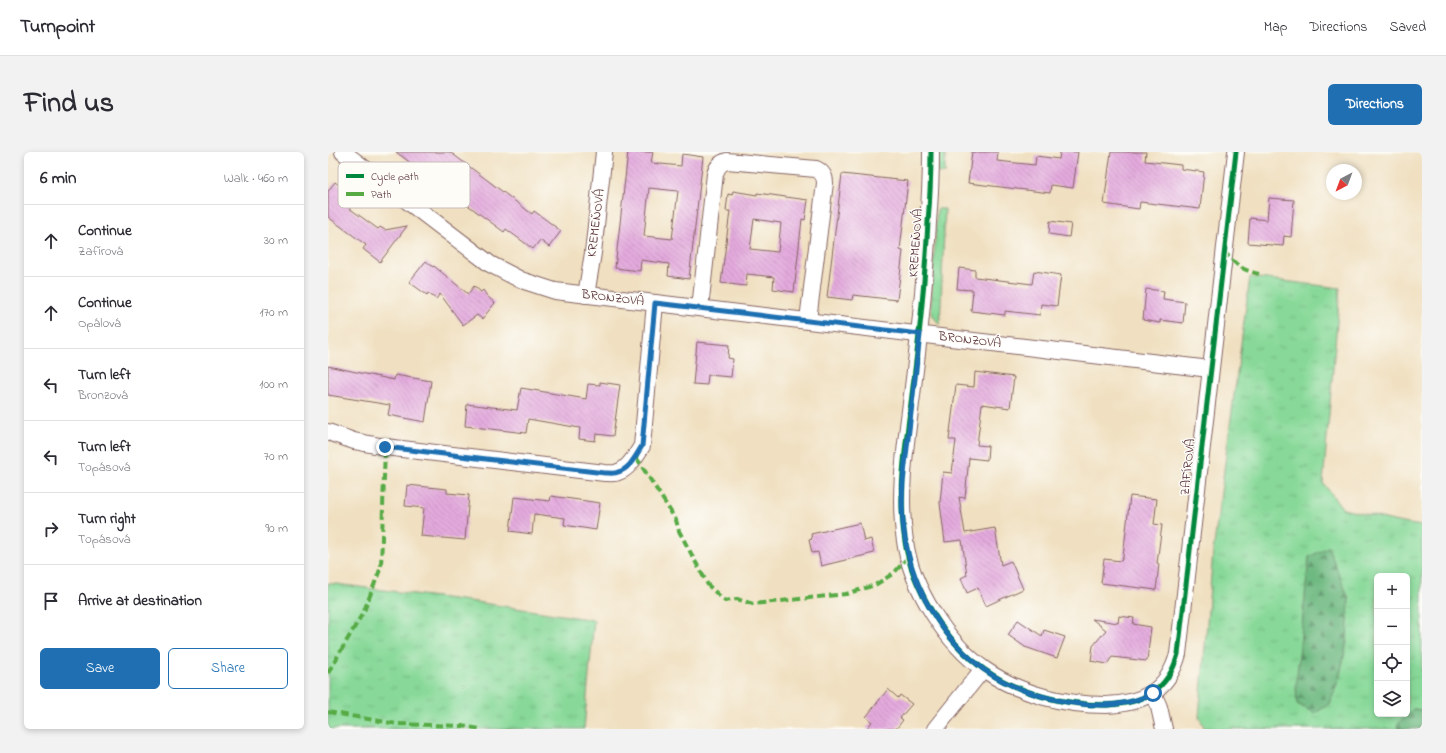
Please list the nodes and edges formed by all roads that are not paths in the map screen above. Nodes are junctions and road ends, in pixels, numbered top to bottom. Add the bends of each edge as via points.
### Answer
1 (344, 152) edge
2 (604, 152) edge
3 (931, 152) edge
4 (1236, 152) edge
5 (357, 162) edge
6 (416, 208) edge
7 (586, 295) junction
8 (655, 303) junction
9 (700, 308) junction
10 (808, 320) junction
11 (920, 334) junction
12 (1210, 369) junction
13 (328, 432) edge
14 (984, 669) junction
15 (1153, 693) junction
16 (935, 729) edge
17 (1164, 729) edge

1 - 5 street, BRONZOVÁ
2 - 7 street, KREMEŇOVÁ
3 - 11 street, KREMEŇOVÁ via 928,235
4 - 12 street, ZAFÍROVÁ
6 - 7 street, BRONZOVÁ via 474,253 521,280 555,291
7 - 8 street, BRONZOVÁ
8 - 9 street, BRONZOVÁ
8 - 13 street via 642,446 628,466 618,472 605,473 391,448 354,441
9 - 10 street, BRONZOVÁ
9 - 10 street via 715,174 721,162 727,160 816,169 825,177 825,183
10 - 11 street, BRONZOVÁ
11 - 12 street, BRONZOVÁ
11 - 14 street, KREMEŇOVÁ via 901,500 905,544 910,566 928,605 953,640
12 - 15 street, ZAFÍROVÁ via 1178,654 1166,680
14 - 15 street, ZAFÍROVÁ via 1016,686 1071,702 1126,704
14 - 16 street
15 - 17 street

